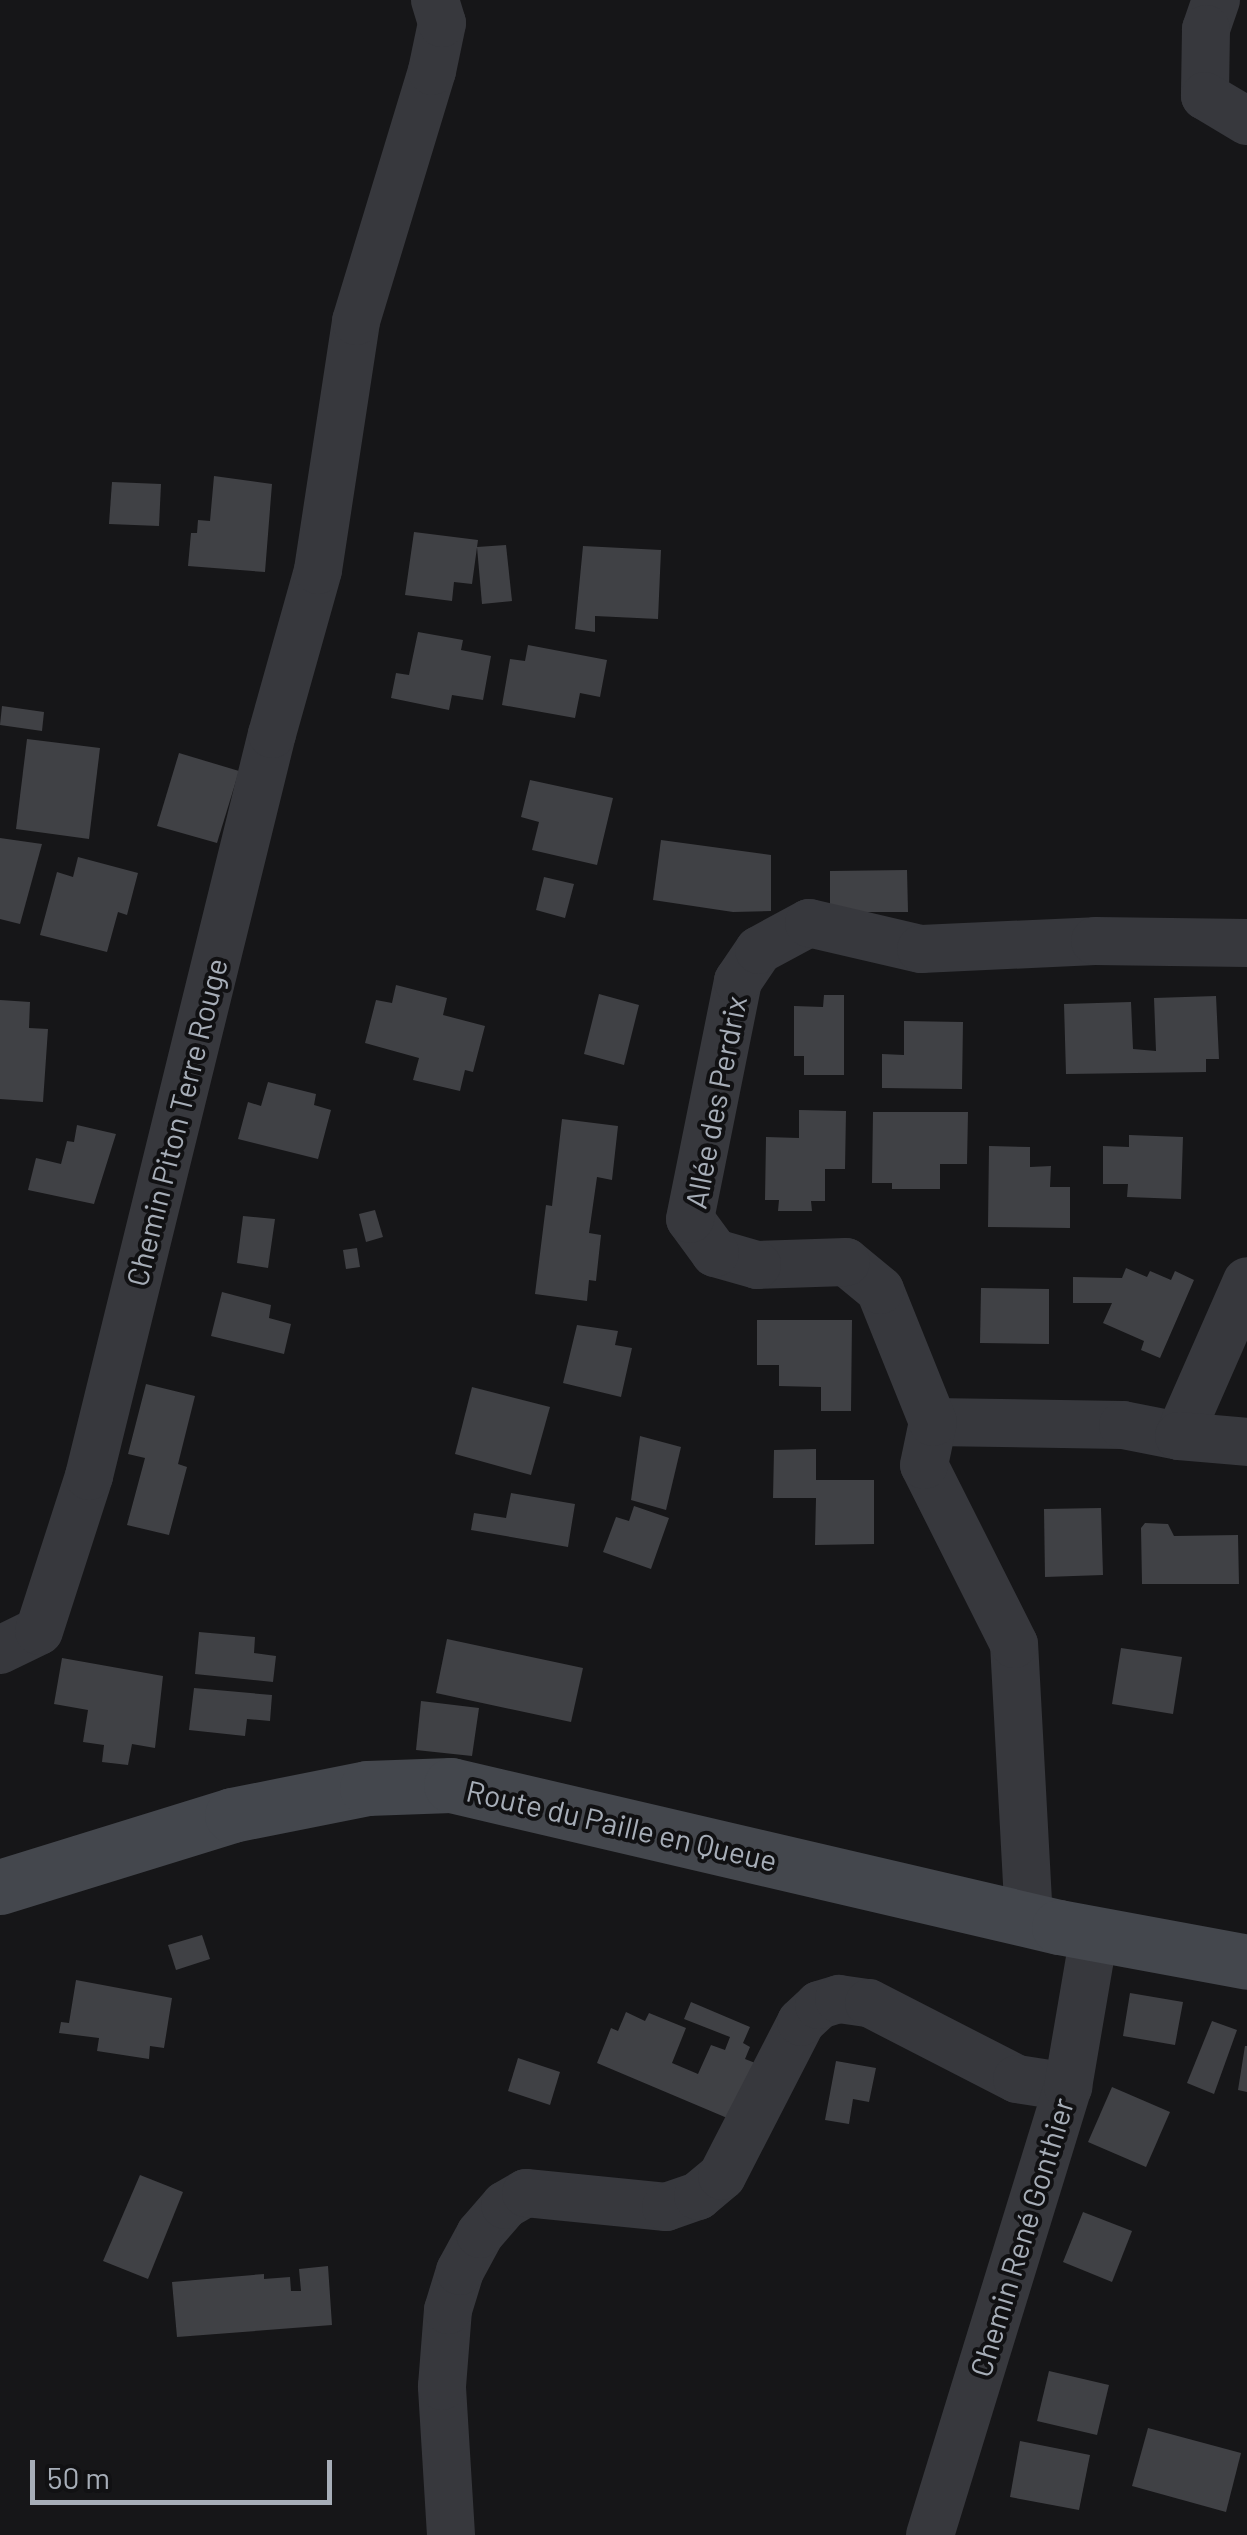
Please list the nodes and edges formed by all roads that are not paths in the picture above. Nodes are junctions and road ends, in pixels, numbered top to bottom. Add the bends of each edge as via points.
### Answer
1 (435, 0) edge
2 (1216, 0) edge
3 (1247, 122) edge
4 (1247, 943) edge
5 (1247, 1281) edge
6 (933, 1422) junction
7 (1178, 1436) junction
8 (1247, 1442) edge
9 (0, 1650) edge
10 (0, 1886) edge
11 (1029, 1920) junction
12 (1094, 1935) junction
13 (1247, 1962) edge
14 (1068, 2087) junction
15 (450, 2535) edge
16 (930, 2535) edge

1 - 9 street, Chemin Piton Terre Rouge via 442,23 432,71 356,321 318,570 89,1476 39,1631
2 - 3 street via 1206,29 1205,96
4 - 6 street, Allée des Perdrix via 921,949 809,923 759,950 738,981 690,1219 715,1252 757,1265 846,1262 880,1290
5 - 7 street
6 - 7 street via 1122,1425
6 - 11 street, Allée des Perdrix via 924,1465 1014,1644
7 - 8 street
10 - 11 main road, Route du Paille en Queue via 232,1814 367,1788 451,1784
11 - 12 main road, Route du Paille en Queue
12 - 13 main road, Route du Paille en Queue
12 - 14 street, Chemin René Gonthier
14 - 15 street via 1017,2078 869,2003 839,2000 819,2005 801,2022 722,2176 698,2196 666,2207 526,2193 505,2205 480,2234 448,2310 442,2386
14 - 16 street, Chemin René Gonthier

